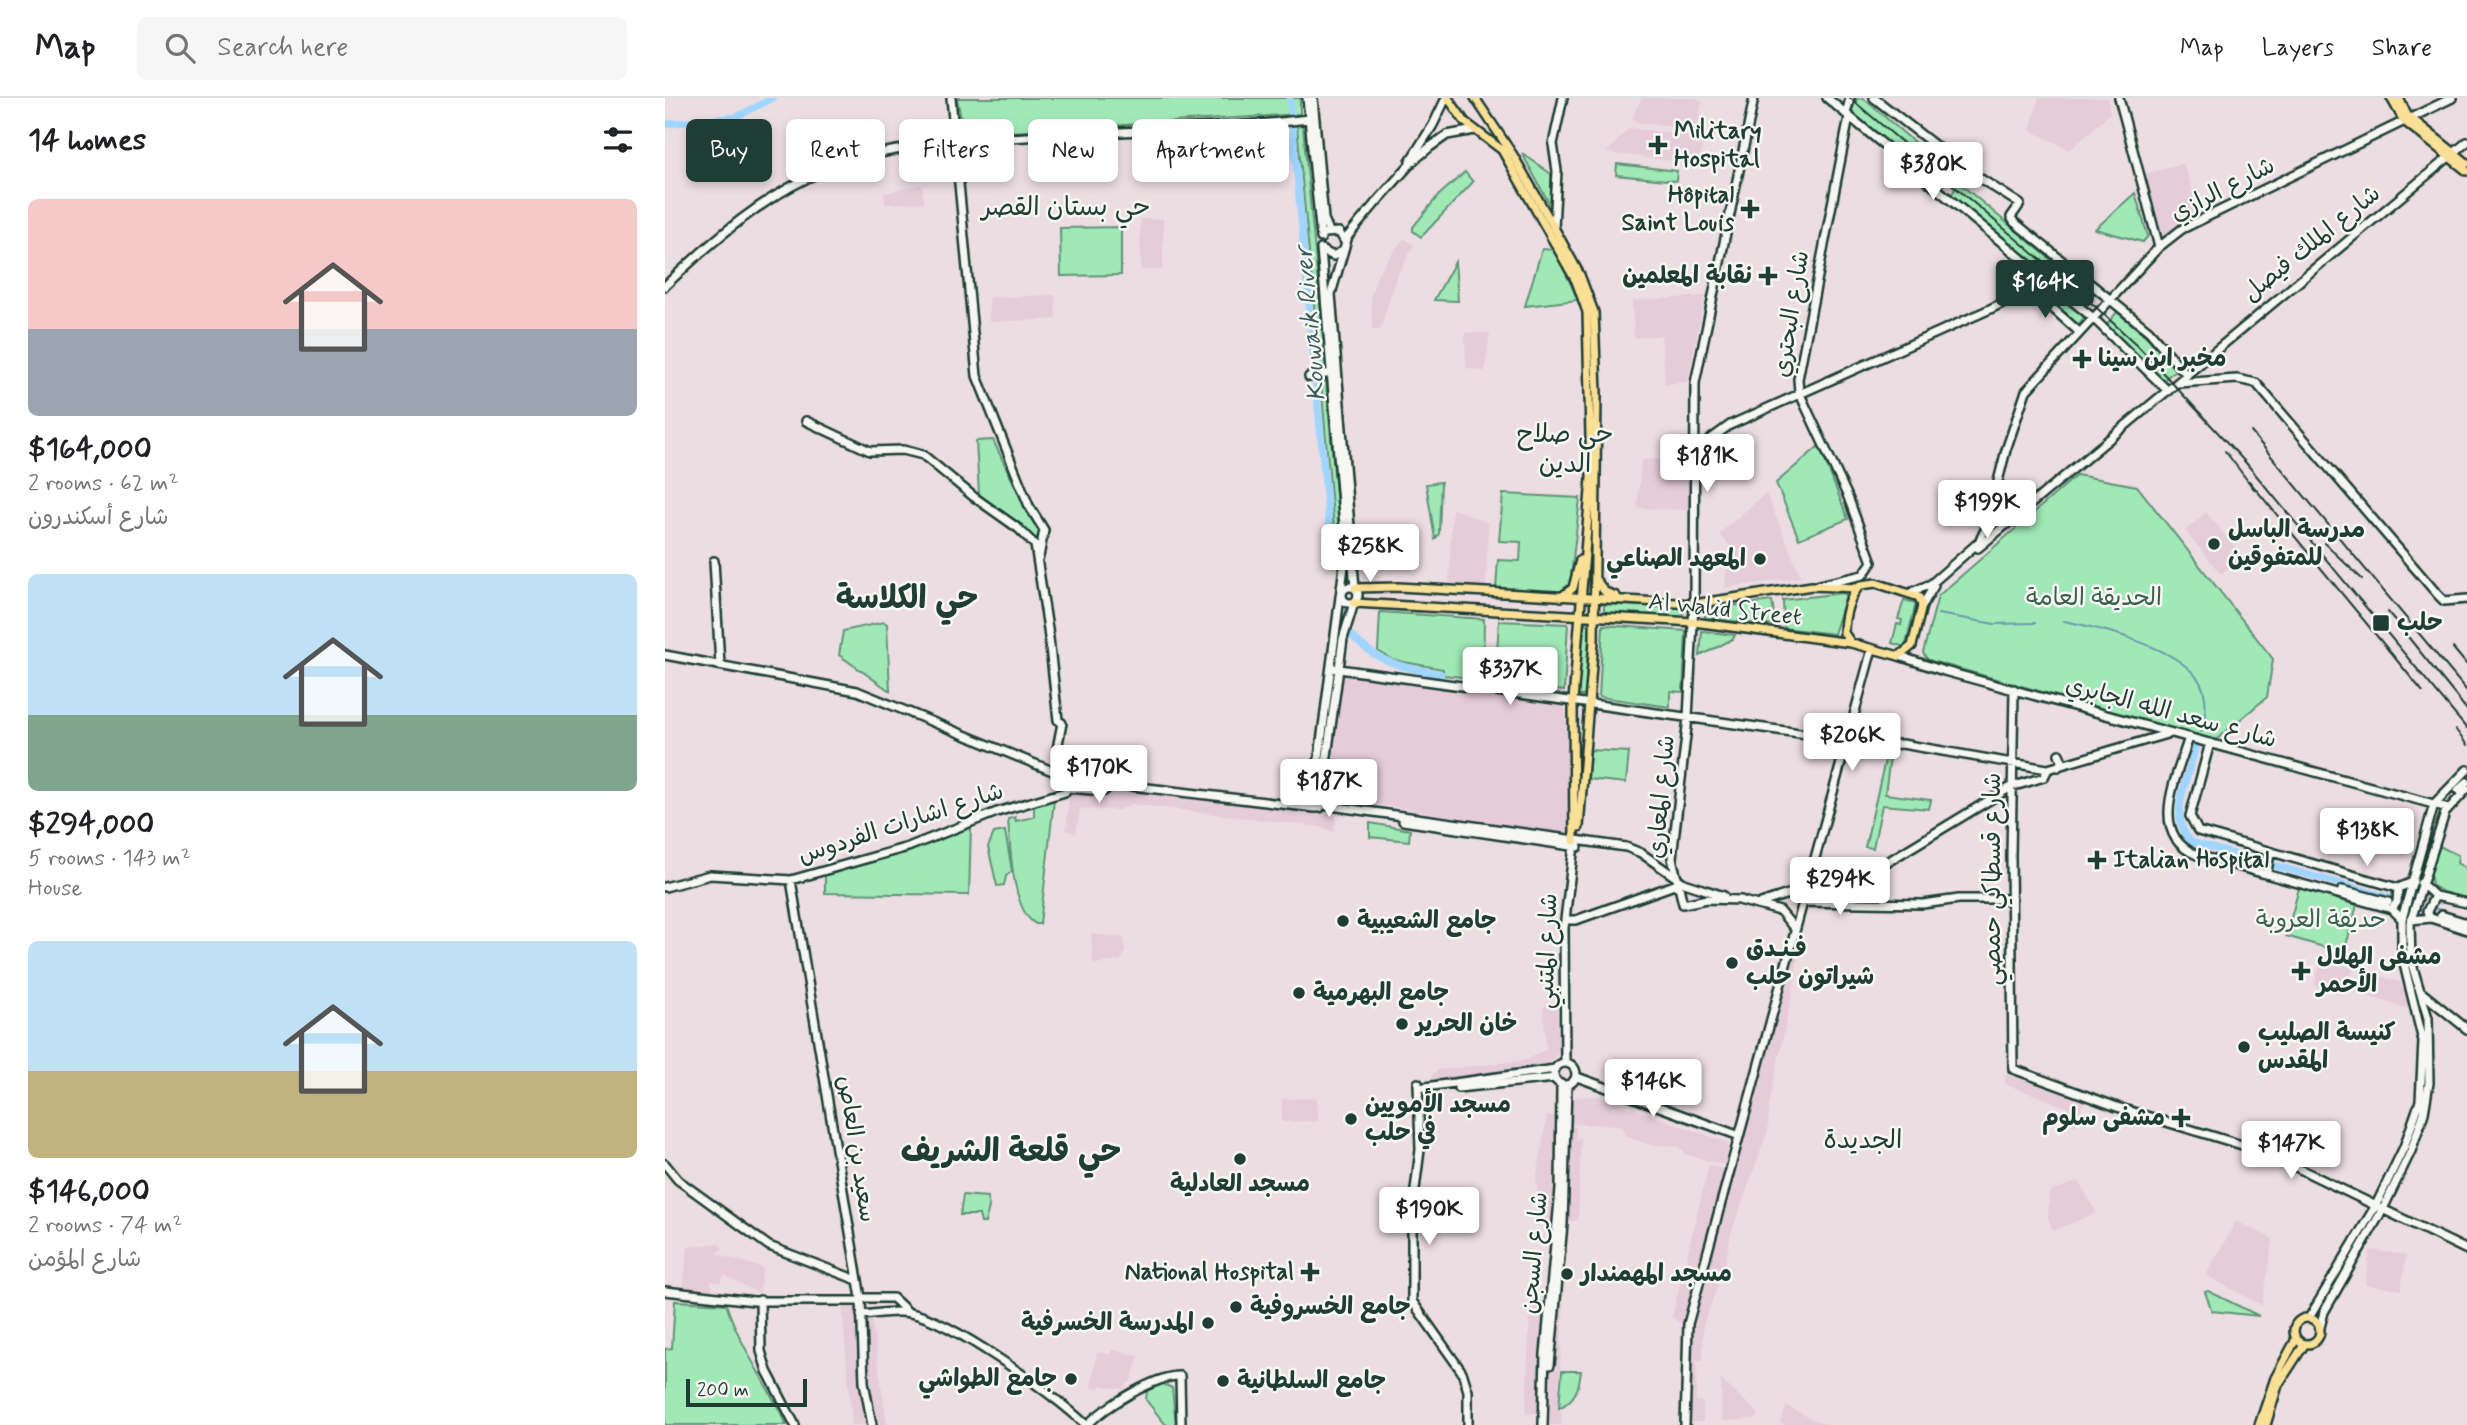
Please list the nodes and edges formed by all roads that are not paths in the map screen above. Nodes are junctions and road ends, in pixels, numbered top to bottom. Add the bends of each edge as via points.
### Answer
1 (951, 98) edge
2 (1307, 98) edge
3 (1313, 98) edge
4 (1447, 98) edge
5 (1475, 98) edge
6 (1563, 98) edge
7 (1753, 98) edge
8 (1827, 98) edge
9 (1848, 98) edge
10 (1874, 98) edge
11 (2119, 98) edge
12 (2392, 98) edge
13 (2399, 98) edge
14 (2452, 98) edge
15 (1846, 114) junction
16 (1486, 117) junction
17 (954, 119) edge
18 (1305, 119) junction
19 (2408, 120) junction
20 (1475, 130) junction
21 (1014, 137) edge
22 (2467, 142) edge
23 (899, 149) edge
24 (2452, 155) junction
25 (2467, 163) edge
26 (2467, 171) edge
27 (961, 182) edge
28 (1554, 228) junction
29 (1329, 231) junction
30 (1341, 234) junction
31 (1321, 238) junction
32 (1344, 247) junction
33 (2159, 247) junction
34 (1321, 249) junction
35 (2039, 280) junction
36 (665, 286) edge
37 (2031, 289) junction
38 (2108, 298) junction
39 (2092, 317) junction
40 (2078, 331) junction
41 (2196, 367) junction
42 (1328, 373) junction
43 (2187, 374) junction
44 (1309, 377) dead end
45 (2206, 380) junction
46 (2178, 383) junction
47 (2168, 391) junction
48 (1800, 393) junction
49 (806, 421) dead end
50 (1695, 442) junction
51 (1707, 443) junction
52 (1694, 460) junction
53 (1988, 520) junction
54 (2001, 527) junction
55 (1587, 532) junction
56 (1039, 558) junction
57 (714, 561) dead end
58 (1595, 579) junction
59 (1812, 586) junction
60 (1355, 588) junction
61 (1857, 588) junction
62 (1446, 591) junction
63 (1912, 592) junction
64 (1342, 595) junction
65 (1560, 597) junction
66 (1580, 598) junction
67 (1595, 598) junction
68 (2467, 599) edge
69 (1630, 600) junction
70 (1354, 603) junction
71 (1694, 604) junction
72 (1922, 606) junction
73 (1446, 608) junction
74 (1578, 616) junction
75 (1594, 617) junction
76 (1694, 622) junction
77 (1851, 643) junction
78 (1873, 649) junction
79 (665, 655) edge
80 (1899, 656) junction
81 (720, 665) junction
82 (1335, 668) junction
83 (2014, 690) junction
84 (1573, 701) junction
85 (1590, 703) junction
86 (1688, 718) junction
87 (2170, 733) junction
88 (2189, 737) junction
89 (1846, 738) junction
90 (2210, 743) junction
91 (2059, 754) dead end
92 (2012, 762) junction
93 (2057, 768) junction
94 (2047, 769) junction
95 (2467, 770) edge
96 (1063, 775) junction
97 (2467, 776) edge
98 (2467, 782) tunnel mouth
99 (2011, 786) junction
100 (2467, 789) edge
101 (2444, 791) junction
102 (1065, 792) dead end
103 (1319, 804) junction
104 (2443, 807) junction
105 (1576, 844) junction
106 (2270, 856) junction
107 (2267, 872) junction
108 (791, 880) junction
109 (1679, 883) junction
110 (2417, 883) junction
111 (665, 887) edge
112 (1806, 888) junction
113 (2395, 889) junction
114 (2435, 896) junction
115 (2013, 899) junction
116 (1741, 900) junction
117 (1802, 902) junction
118 (2444, 902) tunnel mouth
119 (1756, 904) junction
120 (2467, 905) edge
121 (2390, 906) junction
122 (2441, 915) tunnel mouth
123 (2430, 918) junction
124 (1565, 920) junction
125 (1576, 920) junction
126 (2406, 920) junction
127 (2467, 923) edge
128 (1794, 929) junction
129 (2467, 930) edge
130 (2420, 991) junction
131 (2442, 1008) junction
132 (2428, 1018) junction
133 (2467, 1029) edge
134 (1566, 1063) junction
135 (1555, 1069) junction
136 (1577, 1077) junction
137 (1555, 1078) junction
138 (1564, 1085) junction
139 (1418, 1088) junction
140 (1737, 1135) junction
141 (665, 1164) edge
142 (2379, 1207) junction
143 (2467, 1250) edge
144 (857, 1280) junction
145 (665, 1291) edge
146 (760, 1300) junction
147 (861, 1300) junction
148 (909, 1312) junction
149 (862, 1315) junction
150 (2309, 1318) junction
151 (2320, 1327) junction
152 (2296, 1339) junction
153 (2304, 1345) junction
154 (1071, 1410) junction
155 (795, 1425) edge
156 (872, 1425) edge
157 (1078, 1425) edge
158 (1087, 1425) edge
159 (1181, 1425) edge
160 (1470, 1425) edge
161 (1546, 1425) edge
162 (1685, 1425) edge
163 (2259, 1425) edge
164 (2266, 1425) edge

1 - 17 main road
2 - 18 main road
3 - 29 main road via 1324,219
4 - 20 main road
4 - 30 main road via 1408,163
5 - 16 main road, شارع المتنبي
6 - 28 main road via 1553,144 1557,171
7 - 50 main road, شارع المعاري via 1695,383
8 - 15 main road
9 - 15 main road, شارع البحتري
10 - 38 main road via 1963,168 2020,204 2011,216 2014,222
11 - 33 main road
12 - 19 main road
13 - 19 main road
14 - 19 main road, شارع الرازي
15 - 35 main road via 2034,269
15 - 48 main road, شارع البحتري via 1798,379
16 - 20 main road via 1483,128
16 - 28 main road, شارع المتنبي
18 - 21 main road
18 - 31 main road
19 - 24 main road
19 - 33 main road, شارع الرازي via 2182,229
20 - 32 main road via 1447,135 1412,162 1353,229
20 - 55 main road via 1502,150 1584,301 1591,475
22 - 24 main road, شارع الملك فيصل
23 - 36 main road via 826,170 751,212
24 - 25 main road
24 - 26 main road
24 - 41 main road, شارع الملك فيصل
27 - 56 main road via 977,376 1029,506 1044,530
28 - 58 main road, شارع المتنبي via 1594,312
29 - 30 main road
29 - 31 main road
30 - 32 main road
31 - 34 main road
32 - 34 main road via 1333,256
32 - 60 main road via 1331,294
33 - 38 main road, شارع الرازي
34 - 42 main road
35 - 37 main road
35 - 39 main road via 2049,282
37 - 40 main road
37 - 48 main road
38 - 39 main road, شارع الرازي
38 - 43 main road via 2149,331
39 - 40 main road, شارع الرازي
39 - 47 main road
40 - 53 main road, شارع الرازي via 2026,391
41 - 43 main road, شارع الملك فيصل
41 - 45 main road
42 - 44 main road
42 - 64 main road via 1346,551
43 - 46 main road, شارع الملك فيصل
45 - 46 main road
45 - 68 main road via 2256,383 2438,596 2445,601
46 - 47 main road, شارع الملك فيصل
47 - 54 main road, شارع الملك فيصل
48 - 51 main road via 1730,425
48 - 59 main road, شارع البحتري via 1872,562 1863,575
49 - 56 main road via 870,452 903,450 923,455 1019,529 1035,545
50 - 51 main road
50 - 52 main road, شارع المعاري
51 - 52 main road
52 - 71 main road, شارع المعاري
53 - 54 main road via 1994,528
53 - 63 main road, شارع الرازي via 1976,546 1928,587
54 - 72 main road, شارع الملك فيصل via 1932,588
55 - 65 main road via 1573,588
55 - 66 main road
56 - 96 main road via 1051,671 1062,723 1057,749
57 - 81 main road
58 - 67 main road, شارع المتنبي
58 - 69 main road via 1608,594
59 - 61 main road
59 - 71 main road
60 - 62 main road
60 - 64 main road via 1345,588
60 - 70 main road via 1359,595
61 - 63 main road via 1876,583
61 - 77 main road via 1843,628
62 - 65 main road
62 - 73 main road
63 - 72 main road
64 - 70 main road via 1346,603
64 - 82 main road
65 - 66 main road
66 - 67 main road
66 - 74 main road
67 - 69 main road
67 - 75 main road, شارع المتنبي
69 - 71 main road
70 - 73 main road
70 - 82 main road
71 - 76 main road, شارع المعاري
72 - 80 main road via 1912,646
73 - 74 main road, Al Walid Street
74 - 75 main road, Al Walid Street
74 - 84 main road
75 - 76 main road, Al Walid Street
75 - 85 main road, شارع المتنبي
76 - 77 main road, Al Walid Street
76 - 86 main road, شارع المعاري
77 - 78 main road
78 - 80 main road
78 - 89 main road
79 - 81 main road
80 - 83 main road, شارع سعد الله الجابري
81 - 96 main road via 857,691
82 - 84 main road
82 - 103 main road
82 - 103 main road
83 - 87 main road, شارع سعد الله الجابري
83 - 92 main road, شارع قسطاكي حمصي
84 - 85 main road
84 - 105 main road
85 - 86 main road
85 - 105 main road, شارع المتنبي
86 - 89 main road
86 - 109 main road, شارع المعاري via 1673,838 1672,858
87 - 88 main road, شارع سعد الله الجابري
87 - 93 main road
88 - 90 main road, شارع سعد الله الجابري
88 - 107 main road via 2169,802 2167,818 2172,832 2190,852
89 - 92 main road
89 - 112 main road
90 - 104 main road, شارع سعد الله الجابري
90 - 106 main road via 2190,816 2192,825
91 - 93 main road
92 - 94 main road
92 - 99 main road, شارع قسطاكي حمصي
93 - 94 main road
94 - 99 main road via 2044,777
95 - 101 main road
96 - 103 main road via 1068,788 1104,791 1106,783 1303,806
97 - 98 main road via 2456,788
99 - 112 main road via 1889,861
99 - 115 main road, شارع قسطاكي حمصي
100 - 104 main road
101 - 104 main road
101 - 104 main road
102 - 108 main road, شارع اشارات الفردوس via 997,812 908,847
103 - 105 main road
104 - 110 main road
104 - 110 main road
105 - 109 main road via 1636,850
105 - 124 main road, شارع المتنبي
105 - 125 main road via 1571,916
106 - 107 main road
106 - 113 main road
107 - 121 main road
108 - 111 main road, شارع اشارات الفردوس via 710,875
108 - 144 main road, سعيد بن العاص
109 - 116 main road
109 - 116 main road via 1683,904
109 - 125 main road
110 - 113 main road
110 - 114 main road
110 - 126 main road
112 - 117 main road
112 - 119 main road
113 - 121 main road via 2397,902
114 - 120 main road
114 - 123 main road via 2427,911
115 - 117 main road via 1923,904
115 - 142 main road, شارع قسطاكي حمصي via 2013,1069 2116,1107 2262,1151
116 - 119 main road
117 - 128 main road
118 - 120 main road
119 - 128 main road via 1784,914
121 - 126 main road
122 - 127 main road
123 - 126 main road
123 - 129 main road
124 - 125 main road
124 - 134 main road, شارع المتنبي
126 - 130 main road
126 - 142 main road via 2402,956 2419,1017 2423,1070 2409,1136
128 - 140 main road
130 - 131 main road
130 - 132 main road
131 - 132 main road
131 - 133 main road
132 - 142 main road via 2429,1083 2424,1113 2411,1151
134 - 135 main road
134 - 136 main road via 1574,1067
135 - 137 main road
135 - 139 main road
136 - 138 main road
136 - 140 main road
137 - 138 main road
137 - 139 main road
138 - 161 main road, شارع السجن via 1545,1354
139 - 160 main road via 1413,1301 1462,1372
140 - 162 main road via 1688,1324
141 - 144 main road via 678,1180 769,1247
142 - 143 main road
142 - 150 main road
142 - 151 main road
144 - 147 main road, سعيد بن العاص
145 - 146 main road
146 - 147 main road
146 - 155 main road via 761,1351
147 - 148 main road via 893,1298
147 - 149 main road, سعيد بن العاص
148 - 149 main road
148 - 154 main road via 961,1335
149 - 156 main road, سعيد بن العاص via 864,1382
150 - 151 main road
150 - 152 main road via 2297,1323
151 - 153 main road via 2318,1340
152 - 153 main road
152 - 163 main road via 2271,1385
153 - 164 main road via 2278,1385
154 - 157 main road
154 - 158 main road
158 - 159 main road via 1162,1377 1180,1376

